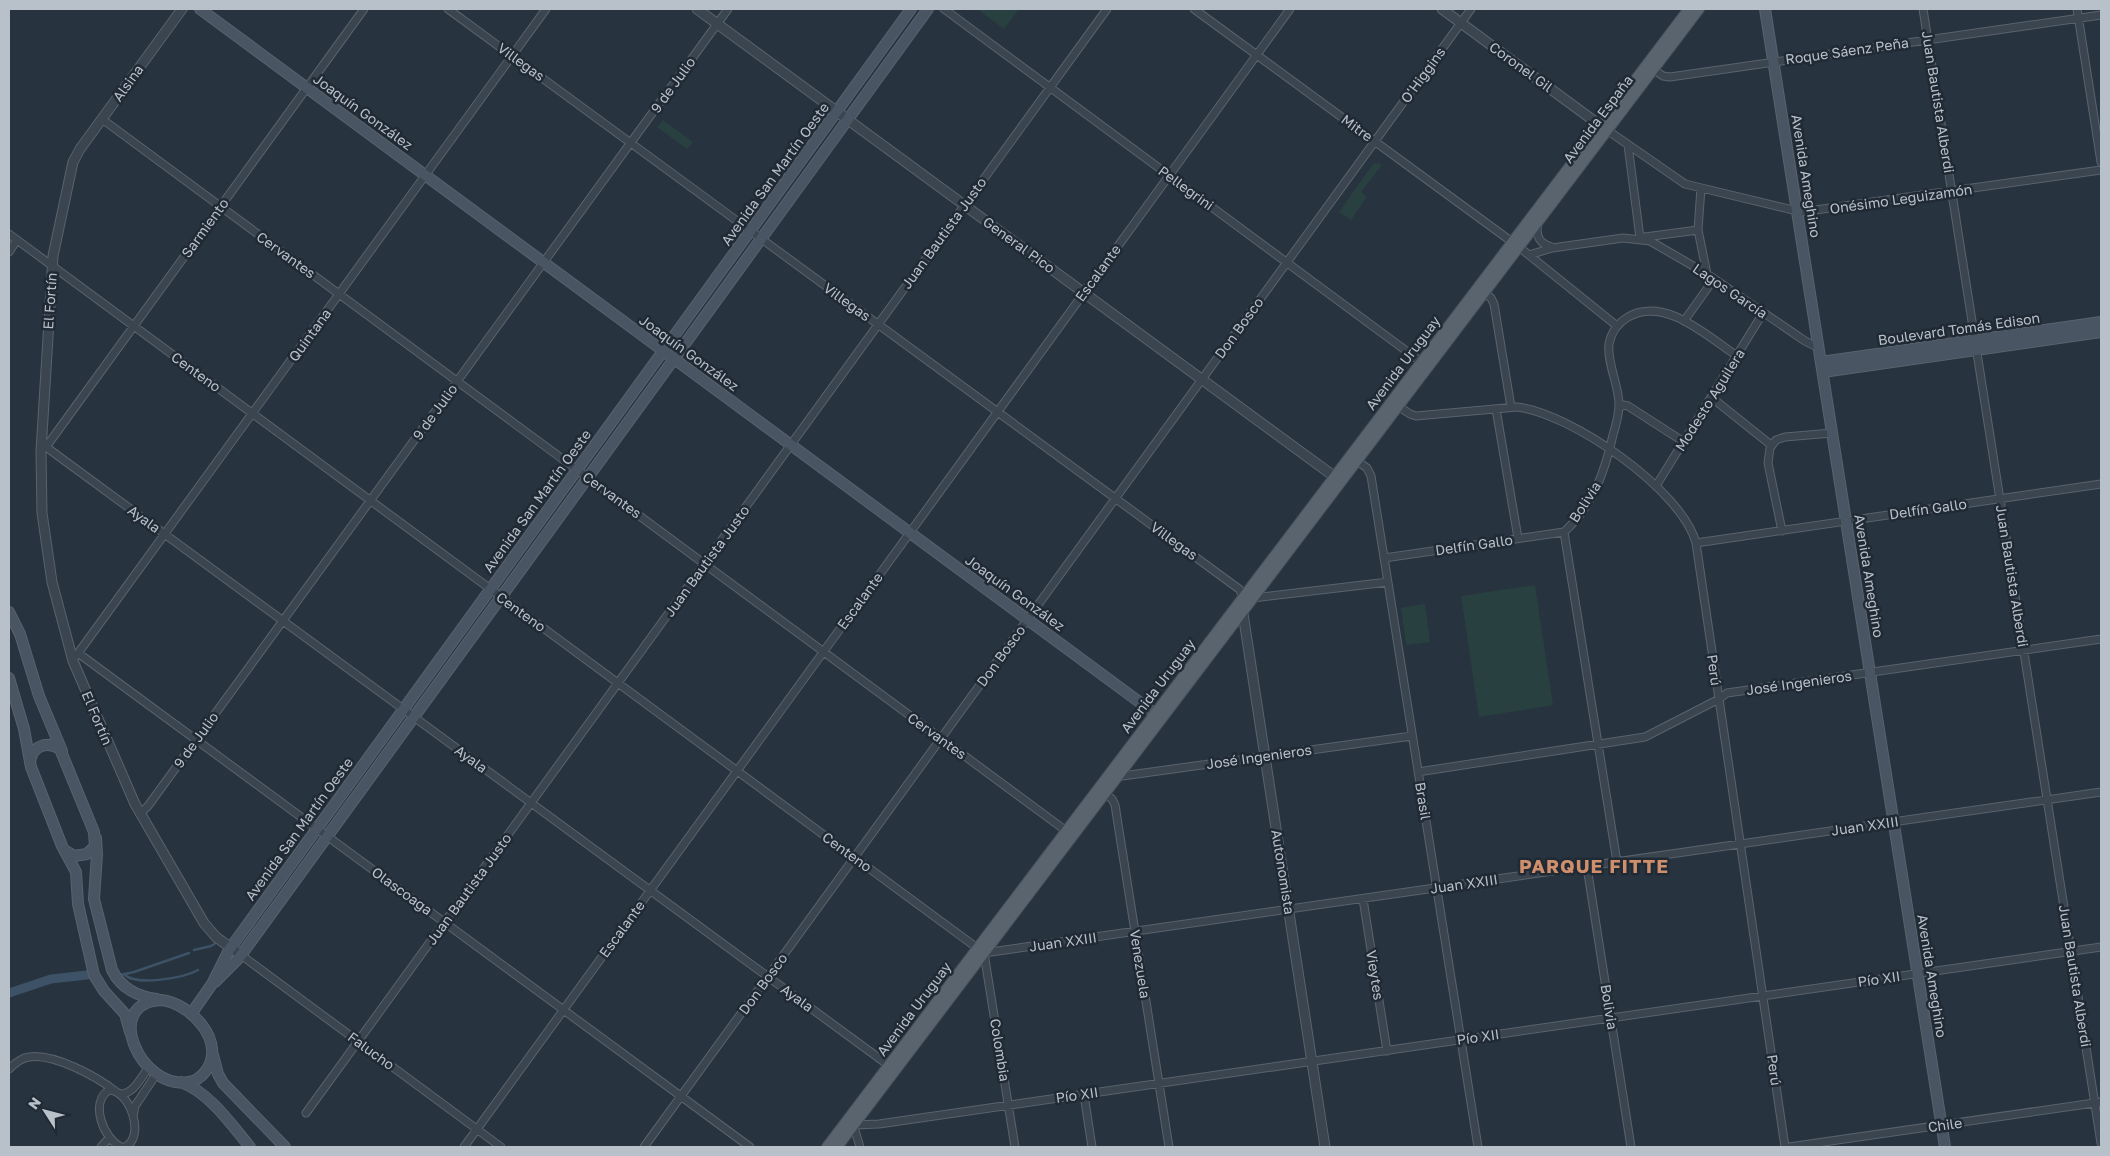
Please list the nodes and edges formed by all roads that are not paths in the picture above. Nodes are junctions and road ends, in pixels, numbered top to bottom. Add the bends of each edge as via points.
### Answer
1 (182, 9) edge
2 (200, 9) edge
3 (364, 9) edge
4 (448, 9) edge
5 (546, 9) edge
6 (697, 9) edge
7 (728, 9) edge
8 (911, 9) edge
9 (928, 9) edge
10 (944, 9) edge
11 (1107, 9) edge
12 (1194, 9) edge
13 (1290, 9) edge
14 (1442, 9) edge
15 (1471, 9) edge
16 (1695, 9) edge
17 (1766, 9) edge
18 (1923, 9) edge
19 (2077, 9) edge
20 (2101, 15) edge
21 (2079, 18) junction
22 (1461, 22) junction
23 (717, 24) junction
24 (1928, 40) junction
25 (1658, 49) junction
26 (1257, 55) junction
27 (512, 56) junction
28 (1774, 62) junction
29 (1653, 69) junction
30 (1050, 87) junction
31 (307, 88) junction
32 (837, 112) junction
33 (102, 119) junction
34 (847, 119) junction
35 (1604, 128) junction
36 (1375, 141) junction
37 (631, 143) junction
38 (1628, 144) junction
39 (75, 157) joint
40 (2101, 162) edge
41 (2101, 170) edge
42 (426, 175) junction
43 (1169, 175) junction
44 (1701, 188) junction
45 (1952, 191) junction
46 (964, 205) junction
47 (221, 206) junction
48 (1797, 212) junction
49 (1541, 218) junction
50 (750, 230) junction
51 (1698, 230) junction
52 (9, 234) edge
53 (761, 238) junction
54 (1640, 238) junction
55 (17, 240) junction
56 (1516, 244) junction
57 (1555, 248) junction
58 (9, 252) edge
59 (1529, 254) junction
60 (544, 262) junction
61 (1287, 262) junction
62 (52, 266) junction
63 (1707, 274) junction
64 (1714, 279) junction
65 (1084, 293) junction
66 (1484, 293) junction
67 (339, 294) junction
68 (1763, 313) junction
69 (1684, 321) junction
70 (2101, 322) edge
71 (878, 324) junction
72 (134, 326) junction
73 (1617, 326) junction
74 (2101, 332) edge
75 (1976, 345) junction
76 (1819, 348) junction
77 (664, 350) junction
78 (1737, 356) junction
79 (674, 358) junction
80 (1425, 364) junction
81 (1822, 367) junction
82 (1202, 380) junction
83 (457, 381) junction
84 (1403, 386) junction
85 (1711, 398) junction
86 (1398, 406) junction
87 (1511, 407) junction
88 (1619, 408) junction
89 (1496, 409) junction
90 (998, 412) junction
91 (252, 414) junction
92 (1832, 433) junction
93 (1684, 442) junction
94 (791, 445) junction
95 (1771, 445) junction
96 (44, 447) junction
97 (1610, 450) junction
98 (1357, 461) junction
99 (577, 470) junction
100 (588, 478) junction
101 (1338, 480) junction
102 (2101, 484) edge
103 (1656, 486) junction
104 (1116, 498) junction
105 (2000, 499) junction
106 (370, 501) junction
107 (1846, 521) junction
108 (1782, 530) junction
109 (910, 532) junction
110 (1564, 532) junction
111 (165, 534) junction
112 (1518, 538) junction
113 (1696, 543) junction
114 (1384, 558) junction
115 (704, 564) junction
116 (1388, 582) junction
117 (490, 589) junction
118 (501, 597) junction
119 (1248, 598) junction
120 (9, 612) edge
121 (1242, 612) junction
122 (1028, 619) junction
123 (283, 621) junction
124 (2101, 639) edge
125 (2024, 650) junction
126 (824, 652) junction
127 (76, 657) junction
128 (1870, 673) junction
129 (9, 678) edge
130 (618, 683) junction
131 (1719, 700) junction
132 (403, 709) junction
133 (1159, 716) junction
134 (414, 717) junction
135 (1412, 736) junction
136 (941, 739) junction
137 (196, 740) junction
138 (1597, 745) junction
139 (64, 756) junction
140 (1265, 756) junction
141 (31, 767) junction
142 (737, 771) junction
143 (1418, 772) junction
144 (1118, 776) junction
145 (1106, 778) junction
146 (1102, 791) junction
147 (2101, 792) edge
148 (2047, 800) junction
149 (531, 803) junction
150 (140, 814) junction
151 (1894, 822) junction
152 (317, 828) junction
153 (1070, 834) junction
154 (327, 836) junction
155 (96, 838) junction
156 (1740, 844) junction
157 (62, 846) junction
158 (855, 858) junction
159 (1617, 862) junction
160 (1587, 866) junction
161 (1436, 888) junction
162 (650, 890) junction
163 (1363, 899) junction
164 (1288, 910) junction
165 (444, 922) junction
166 (1135, 932) junction
167 (2101, 947) edge
168 (106, 948) junction
169 (230, 948) junction
170 (981, 951) junction
171 (2071, 951) junction
172 (89, 952) junction
173 (241, 955) junction
174 (1917, 974) junction
175 (768, 977) junction
176 (212, 984) junction
177 (1763, 996) junction
178 (161, 1000) junction
179 (564, 1010) junction
180 (191, 1014) junction
181 (1610, 1018) junction
182 (130, 1032) junction
183 (1460, 1040) junction
184 (358, 1042) junction
185 (212, 1048) junction
186 (1387, 1051) junction
187 (1312, 1061) junction
188 (892, 1068) junction
189 (9, 1069) edge
190 (153, 1070) junction
191 (180, 1082) junction
192 (1159, 1084) junction
193 (117, 1092) junction
194 (1084, 1094) junction
195 (681, 1097) junction
196 (2098, 1102) edge
197 (1008, 1105) junction
198 (306, 1113) dead end
199 (133, 1119) junction
200 (851, 1123) junction
201 (1941, 1125) junction
202 (477, 1129) junction
203 (109, 1138) junction
204 (2101, 1143) edge
205 (100, 1147) edge
206 (123, 1147) edge
207 (250, 1147) edge
208 (285, 1147) edge
209 (464, 1147) edge
210 (501, 1147) edge
211 (644, 1147) edge
212 (750, 1147) edge
213 (826, 1147) edge
214 (837, 1147) edge
215 (860, 1147) edge
216 (1015, 1147) edge
217 (1092, 1147) edge
218 (1169, 1147) edge
219 (1325, 1147) edge
220 (1478, 1147) edge
221 (1631, 1147) edge
222 (1785, 1147) edge
223 (1789, 1147) edge
224 (1945, 1147) edge

1 - 33 street, Alsina
2 - 31 main road, Joaquín González
3 - 31 street, Sarmiento
4 - 27 street, Villegas
5 - 27 street, Quintana
6 - 23 street, General Pico
7 - 23 street, 9 de Julio
8 - 32 main road, Avenida San Martín Oeste
9 - 34 main road, Avenida San Martín Oeste
10 - 30 street, Pellegrini
11 - 30 street, Juan Bautista Justo
12 - 26 street, Mitre
13 - 26 street, Escalante
14 - 22 street, Coronel Gil
15 - 22 street, O'Higgins
16 - 25 main road, Avenida España
16 - 29 main road, Avenida España
17 - 28 main road, Avenida Ameghino
18 - 24 street, Juan Bautista Alberdi
19 - 21 street
20 - 21 street, Roque Sáenz Peña
21 - 24 street, Roque Sáenz Peña
21 - 40 street
22 - 35 street, Coronel Gil
22 - 36 street, O'Higgins
23 - 32 street, General Pico
23 - 37 street, 9 de Julio
24 - 28 street, Roque Sáenz Peña
24 - 45 street, Juan Bautista Alberdi
25 - 29 main road via 1651,64
25 - 35 main road, Avenida España
26 - 36 street, Mitre
26 - 43 street, Escalante
27 - 37 street, Villegas
27 - 42 street, Quintana
28 - 29 street, Roque Sáenz Peña via 1668,77
28 - 48 main road, Avenida Ameghino
29 - 35 main road, Avenida España
30 - 43 street, Pellegrini
30 - 46 street, Juan Bautista Justo
31 - 42 main road, Joaquín González
31 - 47 street, Sarmiento
32 - 34 street, General Pico
32 - 50 main road, Avenida San Martín Oeste
33 - 39 street, Alsina
33 - 47 street, Cervantes
34 - 46 street, General Pico
34 - 53 main road, Avenida San Martín Oeste
35 - 38 street, Onésimo Leguizamón
35 - 49 main road, Avenida España
35 - 56 main road, Avenida España
36 - 56 street, Mitre
36 - 61 street, Don Bosco
37 - 50 street, Villegas
37 - 60 street, 9 de Julio
38 - 44 street, Onésimo Leguizamón via 1678,180
38 - 54 street
39 - 62 street, El Fortín
41 - 45 street, Onésimo Leguizamón
42 - 60 main road, Joaquín González
42 - 67 street, Quintana
43 - 61 street, Pellegrini
43 - 65 street, Escalante
44 - 48 street, Onésimo Leguizamón
44 - 51 street
45 - 48 street, Onésimo Leguizamón
45 - 75 street, Juan Bautista Alberdi
46 - 65 street, General Pico
46 - 71 street, Juan Bautista Justo
47 - 67 street, Cervantes
47 - 72 street, Sarmiento
48 - 76 main road, Avenida Ameghino
49 - 56 main road, Avenida España
49 - 57 street via 1538,236 1543,244
50 - 53 street, Villegas
50 - 77 main road, Avenida San Martín Oeste
51 - 54 street, Lagos García
51 - 63 street
52 - 55 street, Centeno
53 - 71 street, Villegas
53 - 79 main road, Avenida San Martín Oeste
54 - 57 street, Lagos García
54 - 63 street, Lagos García via 1661,245
55 - 58 street
55 - 62 street, Centeno
56 - 59 street
56 - 66 main road, Avenida Uruguay
56 - 80 main road, Avenida Uruguay
57 - 59 street, Lagos García
59 - 73 street
60 - 77 main road, Joaquín González
60 - 83 street, 9 de Julio
61 - 80 street, Pellegrini
61 - 82 street, Don Bosco
62 - 72 street, Centeno
62 - 96 street, El Fortín
63 - 64 street, Lagos García
64 - 68 street, Lagos García
64 - 69 street
65 - 82 street, General Pico
65 - 90 street, Escalante
66 - 80 main road, Avenida Uruguay
66 - 87 street via 1494,304
67 - 83 street, Cervantes
67 - 91 street, Quintana
68 - 76 street, Lagos García
68 - 78 street, Modesto Aguilera
69 - 73 street via 1669,313 1651,310 1632,315
69 - 78 street
70 - 75 main road, Boulevard Tomás Edison
71 - 90 street, Villegas
71 - 94 street, Juan Bautista Justo
72 - 91 street, Centeno
72 - 96 street, Sarmiento
73 - 88 street, Bolivia via 1609,348
74 - 75 main road, Boulevard Tomás Edison
75 - 81 main road, Boulevard Tomás Edison
75 - 105 street, Juan Bautista Alberdi
76 - 81 main road, Avenida Ameghino
77 - 79 main road, Joaquín González
77 - 99 main road, Avenida San Martín Oeste
78 - 85 street, Modesto Aguilera
79 - 94 main road, Joaquín González
79 - 100 main road, Avenida San Martín Oeste
80 - 84 main road, Avenida Uruguay
80 - 86 main road, Avenida Uruguay
81 - 92 main road, Avenida Ameghino
82 - 101 street, General Pico
82 - 104 street, Don Bosco
83 - 99 street, Cervantes
83 - 106 street, 9 de Julio
84 - 86 main road via 1396,402
84 - 101 main road, Avenida Uruguay
85 - 93 street, Modesto Aguilera
85 - 95 street
86 - 89 street, Perú via 1418,416
86 - 98 main road, Avenida Uruguay
87 - 89 street, Perú
87 - 97 street, Perú via 1557,418
88 - 93 street via 1628,406
88 - 97 street, Bolivia
89 - 112 street
90 - 104 street, Villegas
90 - 109 street, Escalante
91 - 106 street, Centeno
91 - 111 street, Quintana
92 - 95 street via 1785,437
92 - 107 main road, Avenida Ameghino
93 - 103 street, Modesto Aguilera
94 - 109 main road, Joaquín González
94 - 115 street, Juan Bautista Justo
95 - 108 street via 1767,460
96 - 111 street, Ayala
96 - 127 street, El Fortín via 42,513 52,582
97 - 103 street, Perú
97 - 110 street, Bolivia via 1593,495
98 - 101 main road, Avenida Uruguay
98 - 114 street, Brasil via 1367,468 1371,476
99 - 100 street, Cervantes
99 - 117 main road, Avenida San Martín Oeste
100 - 115 street, Cervantes
100 - 118 main road, Avenida San Martín Oeste
101 - 119 main road, Avenida Uruguay
102 - 105 street, Delfín Gallo
103 - 113 street, Perú via 1686,520
104 - 119 street, Villegas
104 - 122 street, Don Bosco
105 - 107 street, Delfín Gallo
105 - 125 street, Juan Bautista Alberdi
106 - 117 street, Centeno
106 - 123 street, 9 de Julio
107 - 108 street, Delfín Gallo
107 - 128 main road, Avenida Ameghino
108 - 113 street, Delfín Gallo
109 - 122 main road, Joaquín González
109 - 126 street, Escalante
110 - 112 street, Delfín Gallo
110 - 138 street, Bolivia
111 - 123 street, Ayala
111 - 127 street, Quintana
112 - 114 street, Delfín Gallo
113 - 131 street, Perú
114 - 116 street, Brasil
115 - 126 street, Cervantes
115 - 130 street, Juan Bautista Justo
116 - 119 street
116 - 135 street, Brasil
117 - 118 street, Centeno
117 - 132 main road, Avenida San Martín Oeste
118 - 130 street, Centeno
118 - 134 main road, Avenida San Martín Oeste
119 - 121 main road, Avenida Uruguay
119 - 133 main road, Avenida Uruguay
120 - 139 main road
121 - 133 main road, Avenida Uruguay
121 - 140 street, Autonomista
122 - 133 main road, Joaquín González
122 - 136 street, Don Bosco
123 - 132 street, Ayala
123 - 137 street, 9 de Julio
124 - 125 street, José Ingenieros
125 - 128 street, José Ingenieros
125 - 148 street, Juan Bautista Alberdi
126 - 136 street, Cervantes
126 - 142 street, Escalante
127 - 137 street, Olascoaga
127 - 150 street, El Fortín
128 - 131 street, José Ingenieros via 1727,693
128 - 151 main road, Avenida Ameghino
129 - 141 main road
130 - 142 street, Centeno
130 - 149 street, Juan Bautista Justo
131 - 138 street, José Ingenieros via 1645,738
131 - 156 street, Perú
132 - 134 street, Ayala
132 - 152 main road, Avenida San Martín Oeste
133 - 144 main road, Avenida Uruguay
133 - 145 main road, Avenida Uruguay
134 - 149 street, Ayala
134 - 154 main road, Avenida San Martín Oeste
135 - 140 street, José Ingenieros
135 - 143 street, Brasil
136 - 153 street, Cervantes
136 - 158 street, Don Bosco
137 - 150 street, 9 de Julio
137 - 152 street, Olascoaga
138 - 143 street, José Ingenieros
138 - 159 street, Bolivia
139 - 141 main road via 55,746 43,745 32,755
139 - 155 main road
140 - 144 street, José Ingenieros
140 - 164 street, Autonomista
141 - 157 main road
142 - 158 street, Centeno
142 - 162 street, Escalante
143 - 161 street, Brasil
144 - 145 street, José Ingenieros
144 - 146 main road, Avenida Uruguay
145 - 146 main road, Avenida Uruguay
146 - 153 main road, Avenida Uruguay
146 - 166 street, Venezuela via 1115,805
147 - 148 street, Juan XXIII
148 - 151 street, Juan XXIII
148 - 171 street, Juan Bautista Alberdi
149 - 162 street, Ayala
149 - 165 street, Juan Bautista Justo
150 - 169 street, El Fortín via 204,923
151 - 156 street, Juan XXIII
151 - 174 main road, Avenida Ameghino
152 - 154 street, Olascoaga
152 - 169 main road, Avenida San Martín Oeste
153 - 170 main road, Avenida Uruguay
154 - 165 street, Olascoaga
154 - 173 main road, Avenida San Martín Oeste
155 - 157 main road via 93,848 82,856 69,854
155 - 168 main road via 94,895
156 - 159 street, Juan XXIII
156 - 177 street, Perú
157 - 172 main road via 76,872 78,904
158 - 170 street, Centeno
158 - 175 street, Don Bosco
159 - 160 street, Juan XXIII
160 - 161 street, Juan XXIII
160 - 181 street, Bolivia
161 - 163 street, Juan XXIII
161 - 183 street, Brasil
162 - 175 street, Ayala
162 - 179 street, Escalante
163 - 164 street, Juan XXIII
163 - 186 street, Vieytes
164 - 166 street, Juan XXIII
164 - 187 street, Autonomista
165 - 179 street, Olascoaga
165 - 184 street, Juan Bautista Justo
166 - 170 street, Juan XXIII
166 - 192 street, Venezuela
167 - 171 street, Pío XII
168 - 172 main road
168 - 178 main road via 112,970 121,984 139,995
169 - 173 street, El Fortín
169 - 176 main road, Avenida San Martín Oeste
170 - 188 main road, Avenida Uruguay
170 - 197 street, Colombia
171 - 174 street, Pío XII
171 - 196 street, Juan Bautista Alberdi
172 - 182 main road via 98,983 125,1014
173 - 176 main road, Avenida San Martín Oeste
173 - 184 street, Falucho
174 - 177 street, Pío XII
174 - 201 main road, Avenida Ameghino
175 - 188 street, Ayala
175 - 195 street, Don Bosco
176 - 180 main road, Avenida San Martín Oeste
177 - 181 street, Pío XII
177 - 222 street, Perú
178 - 180 main road via 176,1004
178 - 182 main road via 149,1002 139,1009 132,1020
179 - 195 street, Olascoaga
179 - 202 street, Escalante
180 - 185 main road via 206,1032
181 - 183 street, Pío XII
181 - 221 street, Bolivia
182 - 190 main road via 136,1051
183 - 186 street, Pío XII
183 - 220 street, Brasil
184 - 198 street, Juan Bautista Justo
184 - 202 street, Falucho
185 - 191 main road via 211,1061 202,1076
185 - 208 main road via 223,1083
186 - 187 street, Pío XII
187 - 192 street, Pío XII
187 - 219 street, Autonomista
188 - 200 main road, Avenida Uruguay
189 - 193 street via 22,1059 44,1058 85,1071
190 - 191 main road
190 - 193 street via 126,1094
190 - 199 street via 135,1106
191 - 207 main road via 208,1099
192 - 194 street, Pío XII
192 - 218 street, Venezuela
193 - 199 street via 128,1104
193 - 203 street via 106,1092 100,1104
194 - 197 street, Pío XII
194 - 217 street
195 - 211 street, Don Bosco
195 - 212 street, Olascoaga
196 - 201 street, Chile
196 - 204 street, Juan Bautista Alberdi
197 - 200 street, Pío XII via 879,1124
197 - 216 street, Colombia
199 - 206 street via 133,1140
200 - 213 main road, Avenida Uruguay
200 - 214 main road, Avenida Uruguay
200 - 215 street
201 - 223 street, Chile
201 - 224 main road, Avenida Ameghino
202 - 209 street, Escalante
202 - 210 street, Falucho
203 - 205 street
203 - 206 street

